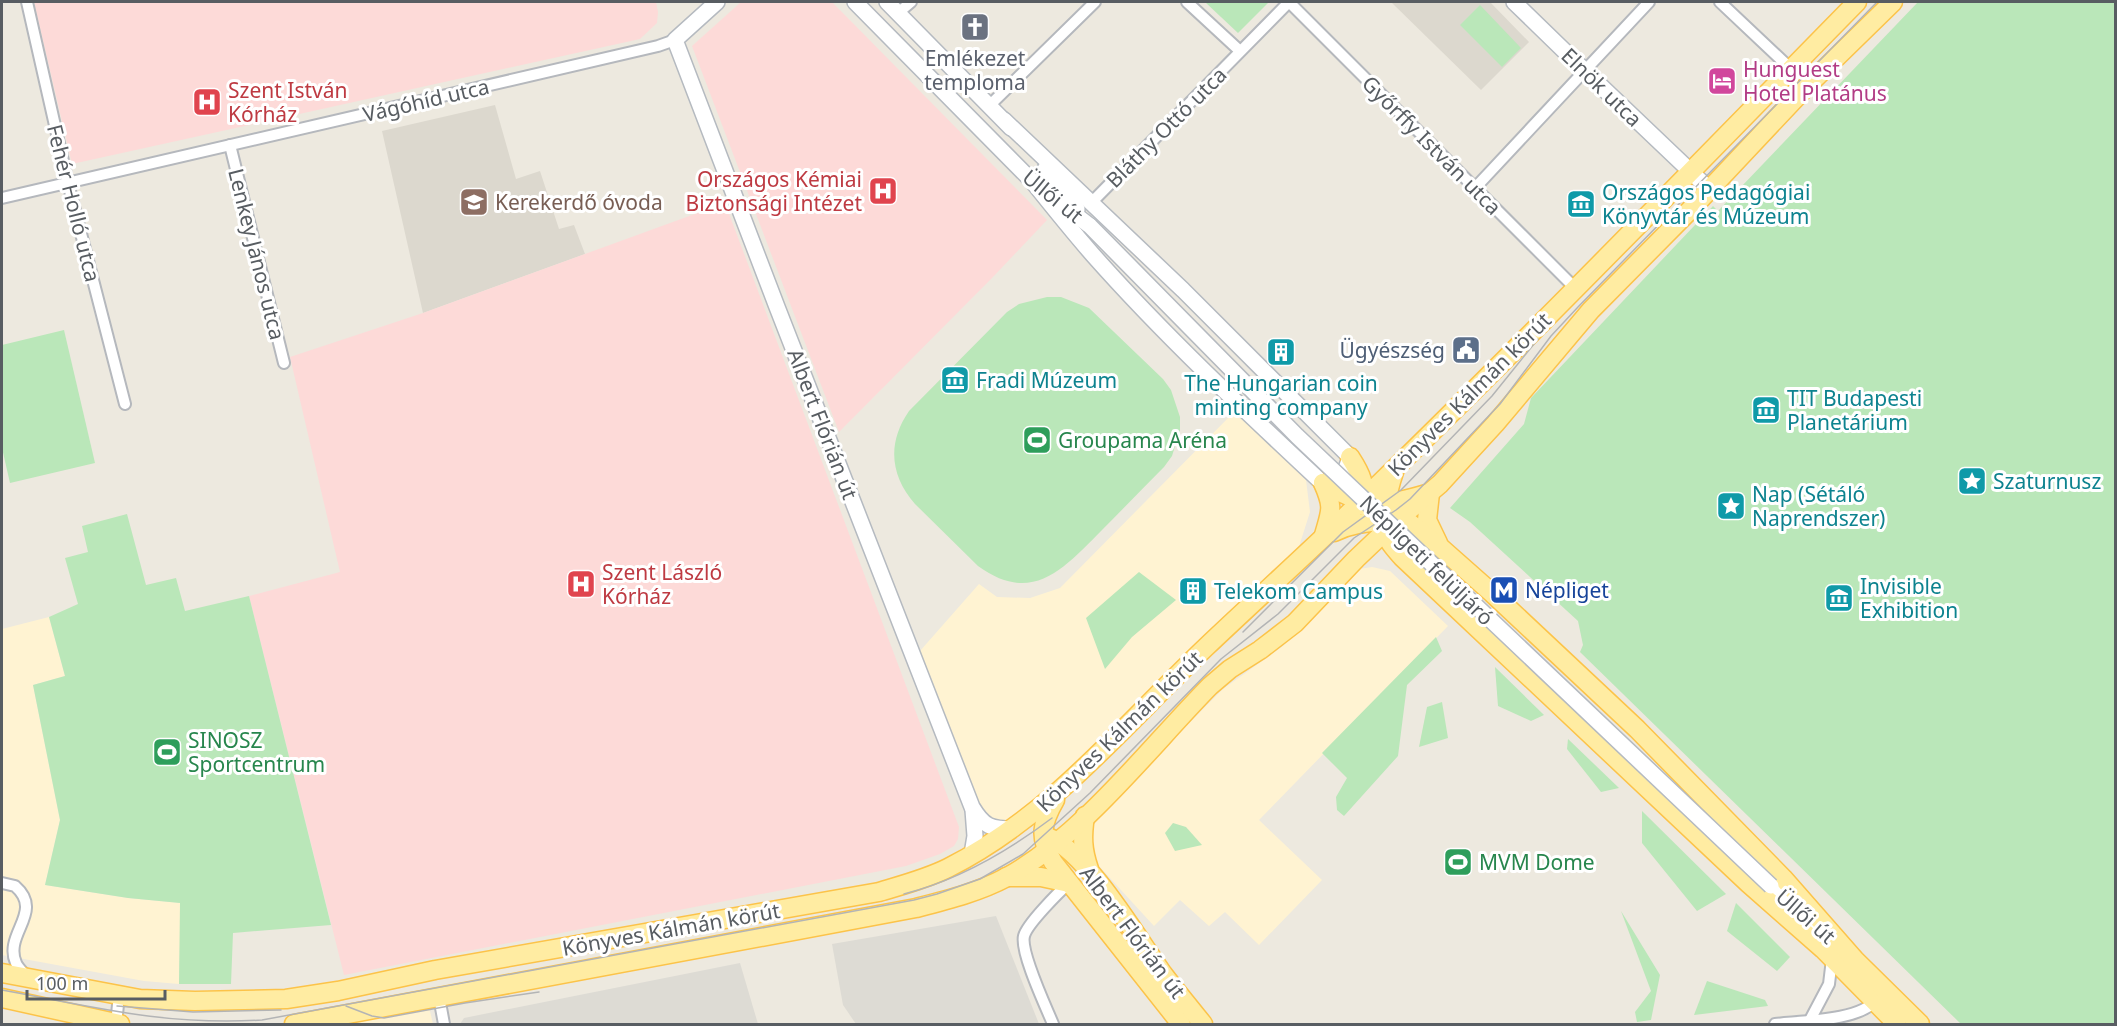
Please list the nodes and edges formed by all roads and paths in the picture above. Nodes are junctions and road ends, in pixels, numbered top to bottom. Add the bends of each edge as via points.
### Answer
1 (27, 2) edge
2 (717, 2) edge
3 (855, 2) edge
4 (887, 2) edge
5 (911, 2) edge
6 (1095, 2) edge
7 (1187, 2) edge
8 (1289, 2) edge
9 (1514, 2) edge
10 (1648, 2) edge
11 (1720, 2) edge
12 (1857, 2) edge
13 (1893, 2) edge
14 (898, 13) junction
15 (675, 40) junction
16 (1240, 51) junction
17 (1791, 69) junction
18 (1584, 70) junction
19 (990, 105) junction
20 (1004, 120) junction
21 (230, 145) junction
22 (1690, 172) junction
23 (1032, 181) junction
24 (68, 183) junction
25 (1475, 188) junction
26 (1709, 189) junction
27 (2, 198) edge
28 (1092, 202) junction
29 (1090, 226) junction
30 (1575, 288) junction
31 (284, 363) dead end
32 (1281, 389) junction
33 (125, 404) dead end
34 (1253, 418) junction
35 (1350, 457) junction
36 (1396, 467) junction
37 (1323, 483) junction
38 (1430, 493) junction
39 (1363, 501) junction
40 (1387, 503) junction
41 (1364, 522) junction
42 (1389, 524) junction
43 (1324, 537) junction
44 (1440, 547) junction
45 (1402, 557) junction
46 (1356, 559) junction
47 (1464, 568) junction
48 (1439, 593) junction
49 (1492, 593) junction
50 (1465, 616) junction
51 (1058, 794) junction
52 (972, 807) junction
53 (1085, 816) junction
54 (1013, 829) junction
55 (1049, 842) junction
56 (972, 854) junction
57 (1089, 870) junction
58 (1006, 877) junction
59 (2, 883) edge
60 (1069, 883) junction
61 (1771, 886) junction
62 (1827, 954) junction
63 (1855, 960) junction
64 (2, 973) edge
65 (28, 978) junction
66 (1158, 982) junction
67 (119, 995) junction
68 (1875, 996) junction
69 (439, 997) junction
70 (2, 998) edge
71 (1810, 1020) junction
72 (118, 1024) edge
73 (294, 1024) edge
74 (444, 1024) edge
75 (1053, 1024) edge
76 (1181, 1024) edge
77 (1203, 1024) edge
78 (1775, 1024) edge
79 (1897, 1024) edge
80 (1920, 1024) edge

1 - 24 street, Fehér Holló utca
2 - 15 main road
3 - 23 main road, Üllői út
4 - 14 main road, Üllői út
5 - 14 street
6 - 19 street
7 - 16 street
8 - 16 street, Bláthy Ottó utca
8 - 25 street, Győrffy István utca
9 - 18 main road, Elnök utca
10 - 18 street
11 - 17 street
12 - 17 main road, Könyves Kálmán körút
13 - 26 main road, Könyves Kálmán körút
14 - 19 main road, Üllői út
15 - 21 street, Vágóhíd utca
15 - 52 main road, Albert Flórián út
16 - 28 street, Bláthy Ottó utca
17 - 22 main road, Könyves Kálmán körút
18 - 22 main road, Elnök utca
18 - 25 street
19 - 20 main road, Üllői út
20 - 28 main road
20 - 29 main road, Üllői út
21 - 24 street, Vágóhíd utca
21 - 31 street, Lenkey János utca
22 - 26 main road, Elnök utca
22 - 30 main road, Könyves Kálmán körút
23 - 29 main road, Üllői út
23 - 34 main road via 1124,289
24 - 27 street, Vágóhíd utca
24 - 33 street, Fehér Holló utca
25 - 30 street, Győrffy István utca
26 - 38 main road, Könyves Kálmán körút via 1591,310 1495,424
28 - 32 main road
29 - 61 main road, Népligeti felüljáró, bridge via 1313,451
30 - 36 main road, Könyves Kálmán körút
32 - 34 main road via 1263,389 1251,402
32 - 35 main road
34 - 37 main road
35 - 36 main road via 1379,470
35 - 37 main road via 1346,471
35 - 39 main road via 1362,475
36 - 39 main road, Könyves Kálmán körút
36 - 40 main road
37 - 39 main road via 1348,498
37 - 43 main road via 1331,501
38 - 40 main road
38 - 42 main road, Könyves Kálmán körút
38 - 44 main road via 1427,520
39 - 40 main road
39 - 41 main road
39 - 43 main road, Könyves Kálmán körút
40 - 42 main road
41 - 42 main road
41 - 43 main road
41 - 46 main road
42 - 44 main road via 1411,524
42 - 45 main road via 1391,543
42 - 46 main road, Könyves Kálmán körút
43 - 51 main road, Könyves Kálmán körút
44 - 47 main road
45 - 46 main road via 1370,555
45 - 48 main road
46 - 53 main road, Könyves Kálmán körút via 1295,623 1210,686
47 - 48 main road via 1448,570
47 - 49 main road
48 - 50 main road
49 - 50 main road via 1492,605 1487,610
49 - 63 main road via 1637,729 1783,878
50 - 62 main road
51 - 54 main road, Könyves Kálmán körút
51 - 55 main road via 1043,824
52 - 54 main road, Albert Flórián út via 991,828
52 - 56 main road, Albert Flórián út
53 - 55 main road, Könyves Kálmán körút
53 - 57 main road via 1081,839
54 - 55 main road
54 - 56 main road, Könyves Kálmán körút
55 - 57 main road, Albert Flórián út
55 - 58 main road, Könyves Kálmán körút
55 - 60 main road
56 - 67 main road, Könyves Kálmán körút via 918,880 879,892 435,970 338,991 263,1000 170,1001
57 - 66 main road, Albert Flórián út
58 - 60 main road via 1041,877
58 - 69 main road, Könyves Kálmán körút via 970,893 916,908
59 - 65 street via 15,886 26,900 27,910 14,956
60 - 66 main road, Albert Flórián út
60 - 75 street, Albert Flórián út via 1027,930 1024,942
61 - 62 main road, Üllői út
61 - 63 main road, Üllői út
62 - 68 main road, Üllői út
62 - 71 street via 1829,984
63 - 68 main road, Üllői út
64 - 65 main road, Könyves Kálmán körút
65 - 67 main road, Könyves Kálmán körút
66 - 76 main road, Albert Flórián út
66 - 77 main road, Albert Flórián út
67 - 72 street
68 - 71 street via 1832,1018
68 - 79 main road, Üllői út
68 - 80 main road, Üllői út
69 - 73 main road, Könyves Kálmán körút
69 - 74 street
70 - 72 main road
71 - 78 street

